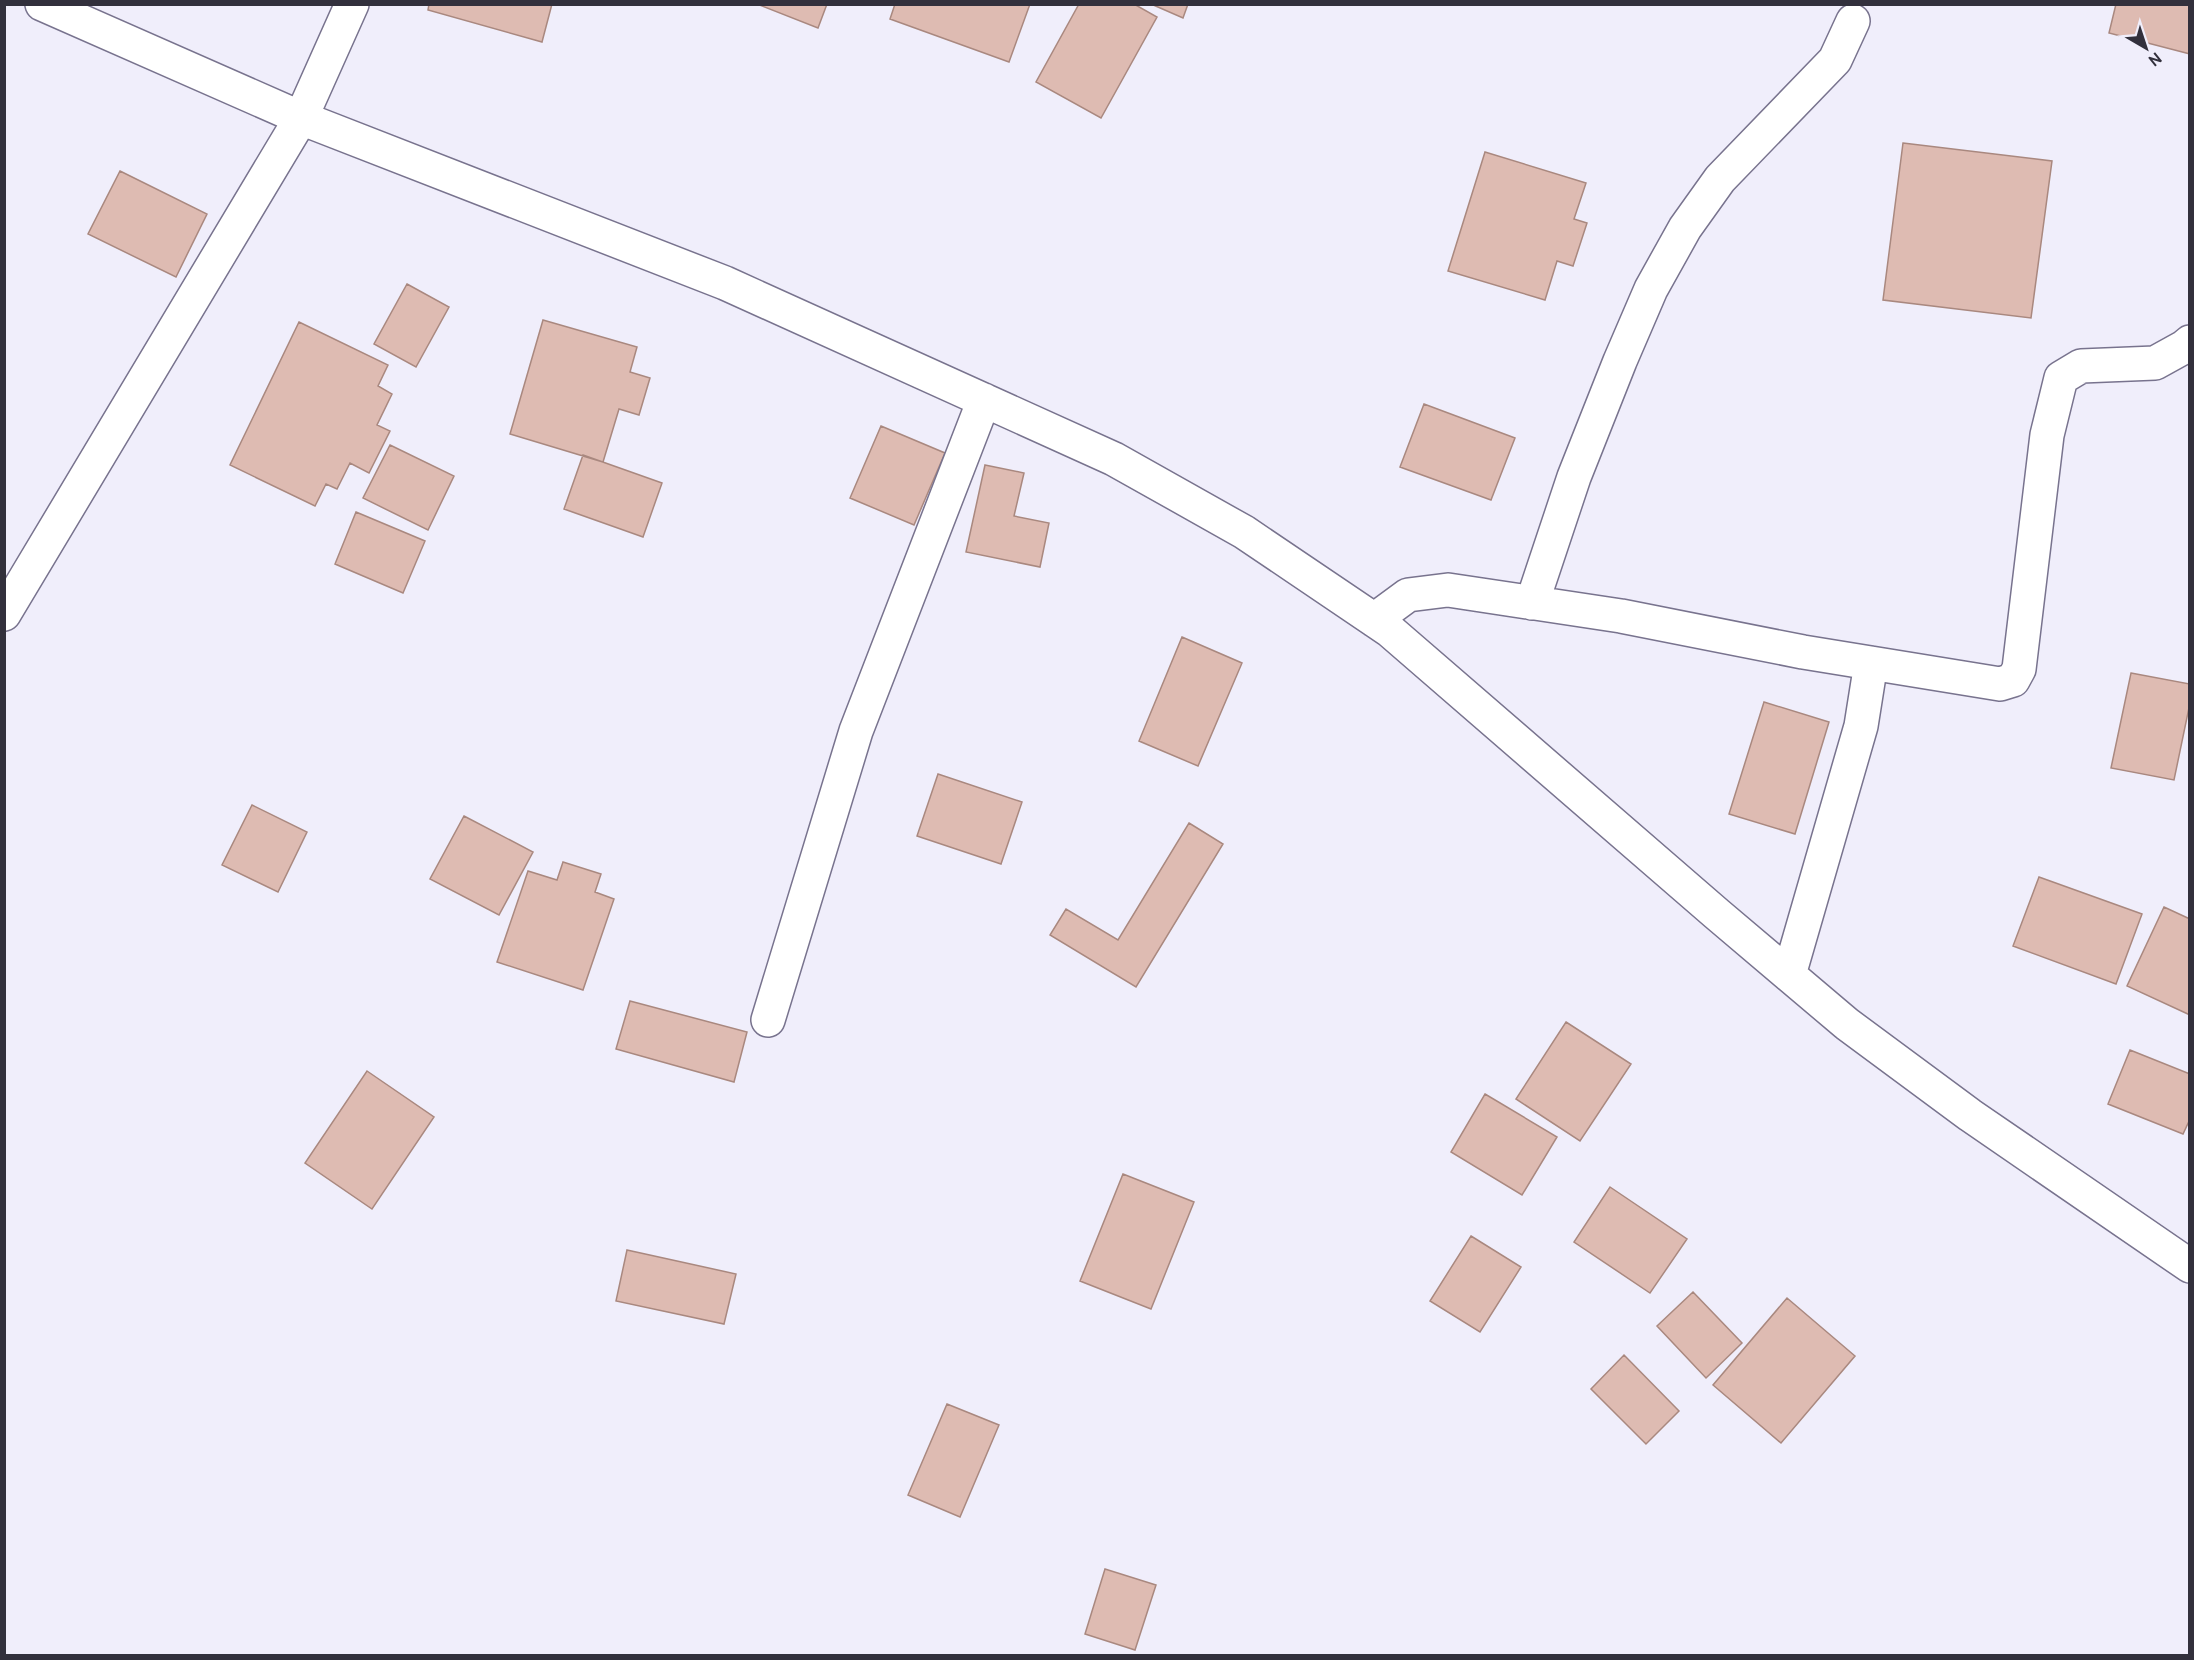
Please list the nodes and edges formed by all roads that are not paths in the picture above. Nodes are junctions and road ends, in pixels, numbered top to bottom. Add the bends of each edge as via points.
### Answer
1 (42, 4) edge
2 (352, 4) edge
3 (1853, 21) dead end
4 (302, 118) junction
5 (2190, 342) edge
6 (984, 400) junction
7 (1532, 603) junction
8 (4, 614) edge
9 (1374, 620) junction
10 (1871, 663) junction
11 (1789, 975) junction
12 (768, 1020) dead end
13 (2190, 1266) edge

1 - 4 street
2 - 4 street
3 - 7 street via 1835,60 1720,179 1673,248 1620,361 1574,477
4 - 6 street via 724,283
4 - 8 street
5 - 10 street via 2155,363 2081,366 2061,378 2047,435 2019,669 2013,680 2000,684
6 - 9 street via 1114,459 1234,526
6 - 12 street via 856,731
7 - 9 street via 1448,590 1408,595
7 - 10 street
9 - 11 street
10 - 11 street via 1861,726
11 - 13 street via 1847,1024 1970,1115

